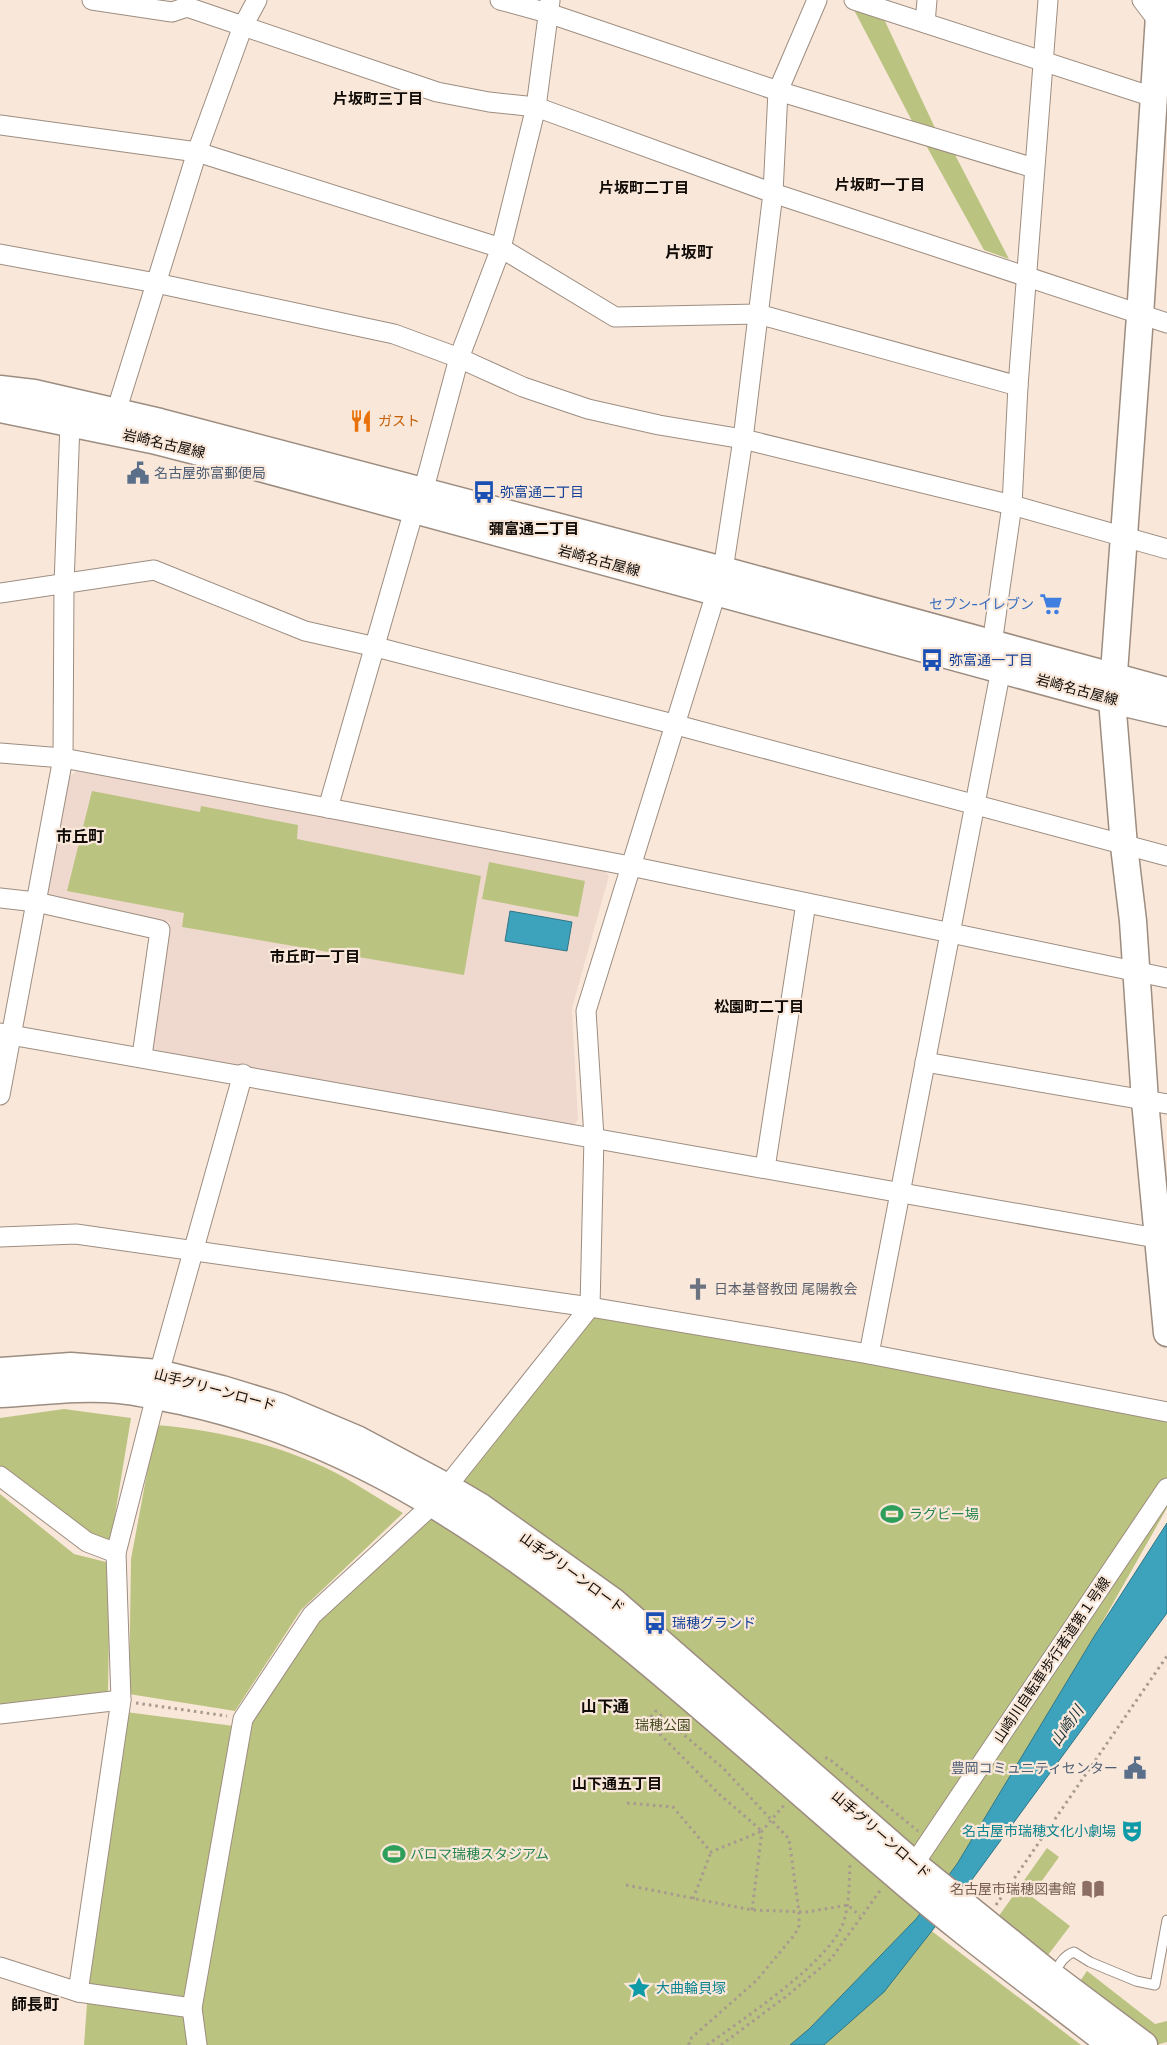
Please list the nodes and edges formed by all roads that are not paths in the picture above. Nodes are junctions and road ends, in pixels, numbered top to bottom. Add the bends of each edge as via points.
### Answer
1 (92, 0) edge
2 (257, 0) edge
3 (500, 0) edge
4 (817, 0) edge
5 (854, 0) edge
6 (927, 0) edge
7 (1048, 0) edge
8 (1142, 0) edge
9 (550, 6) edge
10 (1162, 18) edge
11 (925, 23) junction
12 (243, 26) junction
13 (1043, 61) junction
14 (778, 91) junction
15 (1153, 97) junction
16 (536, 107) junction
17 (0, 125) edge
18 (197, 152) junction
19 (1034, 168) junction
20 (773, 193) junction
21 (501, 248) junction
22 (0, 254) edge
23 (1028, 275) junction
24 (156, 283) junction
25 (758, 314) junction
26 (1140, 316) junction
27 (1167, 323) edge
28 (459, 358) junction
29 (1018, 386) junction
30 (0, 389) edge
31 (0, 409) edge
32 (116, 412) junction
33 (70, 422) junction
34 (743, 439) junction
35 (418, 501) junction
36 (1012, 505) junction
37 (1125, 536) junction
38 (1167, 549) edge
39 (719, 581) junction
40 (64, 585) junction
41 (0, 593) edge
42 (992, 644) junction
43 (376, 647) junction
44 (1001, 670) junction
45 (1113, 689) junction
46 (1167, 691) edge
47 (1167, 714) edge
48 (673, 724) junction
49 (0, 753) edge
50 (63, 758) junction
51 (975, 804) junction
52 (328, 808) junction
53 (1124, 846) junction
54 (1167, 856) edge
55 (630, 866) junction
56 (0, 898) edge
57 (36, 902) junction
58 (806, 904) junction
59 (950, 934) junction
60 (1136, 971) junction
61 (1167, 978) edge
62 (6, 1033) edge
63 (142, 1056) junction
64 (925, 1062) junction
65 (243, 1074) junction
66 (0, 1095) edge
67 (1156, 1103) edge
68 (594, 1138) junction
69 (765, 1168) junction
70 (900, 1192) junction
71 (0, 1237) edge
72 (1162, 1240) edge
73 (193, 1251) junction
74 (590, 1307) junction
75 (1167, 1333) edge
76 (869, 1354) junction
77 (0, 1371) edge
78 (157, 1385) junction
79 (0, 1394) edge
80 (1167, 1412) edge
81 (0, 1476) edge
82 (1167, 1488) edge
83 (440, 1496) junction
84 (116, 1553) junction
85 (121, 1700) junction
86 (0, 1714) edge
87 (908, 1875) junction
88 (1167, 1920) edge
89 (0, 1967) edge
90 (1048, 1984) junction
91 (78, 1992) junction
92 (192, 2008) junction
93 (197, 2045) edge
94 (1111, 2045) edge
95 (1144, 2045) edge

1 - 12 street via 172,12 187,7
2 - 12 street
3 - 9 street
4 - 14 street
5 - 11 street
6 - 11 street
7 - 13 street
8 - 10 street
9 - 14 street
9 - 16 street
10 - 15 street
11 - 13 street
12 - 16 street via 436,92
12 - 18 street
13 - 15 street
13 - 19 street
14 - 19 street
14 - 20 street
15 - 26 street
16 - 20 street
16 - 21 street
17 - 18 street
18 - 21 street
18 - 24 street
19 - 23 street
20 - 23 street
20 - 25 street
21 - 25 street via 615,318
21 - 28 street
22 - 24 street
23 - 26 street
23 - 29 street
24 - 28 street via 394,334
24 - 32 street
25 - 29 street
25 - 34 street
26 - 27 street
26 - 37 street
28 - 34 street via 523,387 588,409
28 - 35 street
29 - 36 street
30 - 32 street, 岩崎名古屋線 via 34,393
31 - 33 street, 岩崎名古屋線
32 - 33 street
32 - 35 street, 岩崎名古屋線
33 - 35 street, 岩崎名古屋線
33 - 40 street
34 - 36 street
34 - 39 street
35 - 39 street, 岩崎名古屋線
35 - 43 street
36 - 37 street
36 - 42 street
37 - 38 street
37 - 45 street
39 - 42 street, 岩崎名古屋線
39 - 44 street, 岩崎名古屋線
39 - 48 street
40 - 41 street
40 - 43 street via 154,570 305,631
40 - 50 street
42 - 45 street, 岩崎名古屋線
43 - 48 street
43 - 52 street
44 - 45 street, 岩崎名古屋線
44 - 51 street
45 - 46 street, 岩崎名古屋線
45 - 47 street, 岩崎名古屋線
45 - 53 street
48 - 51 street
48 - 55 street
49 - 50 street
50 - 52 street
50 - 57 street
51 - 53 street
51 - 59 street
52 - 55 street
53 - 54 street
53 - 60 street via 1134,921
55 - 58 street
55 - 68 street via 586,1011
56 - 57 street
57 - 62 street
57 - 63 street via 160,930
58 - 59 street
58 - 69 street
59 - 60 street
59 - 64 street
60 - 61 street
60 - 67 street
62 - 63 street
62 - 66 street
63 - 65 street
64 - 67 street
64 - 70 street
65 - 68 street
65 - 73 street
67 - 72 street
68 - 69 street
68 - 74 street
69 - 70 street
70 - 72 street
70 - 76 street
71 - 73 street via 76,1234
72 - 75 street
73 - 74 street
73 - 78 street
74 - 76 street
74 - 83 street
76 - 80 street
77 - 78 street, 山手グリーンロード via 71,1366
78 - 79 street, 山手グリーンロード via 118,1390
78 - 83 street, 山手グリーンロード via 281,1407 357,1439
78 - 84 street
81 - 84 street via 87,1542
82 - 87 street, 山崎川自転車歩行者道第１号線
83 - 87 street, 山手グリーンロード via 481,1507 613,1601
83 - 92 street via 312,1616 244,1719
84 - 85 street
85 - 86 street
85 - 91 street
87 - 90 street, 山手グリーンロード via 974,1923
88 - 90 lane via 1155,1985 1136,1981 1074,1952 1062,1961
89 - 91 street
90 - 94 street, 山手グリーンロード
90 - 95 street, 山手グリーンロード
91 - 92 street
92 - 93 street

